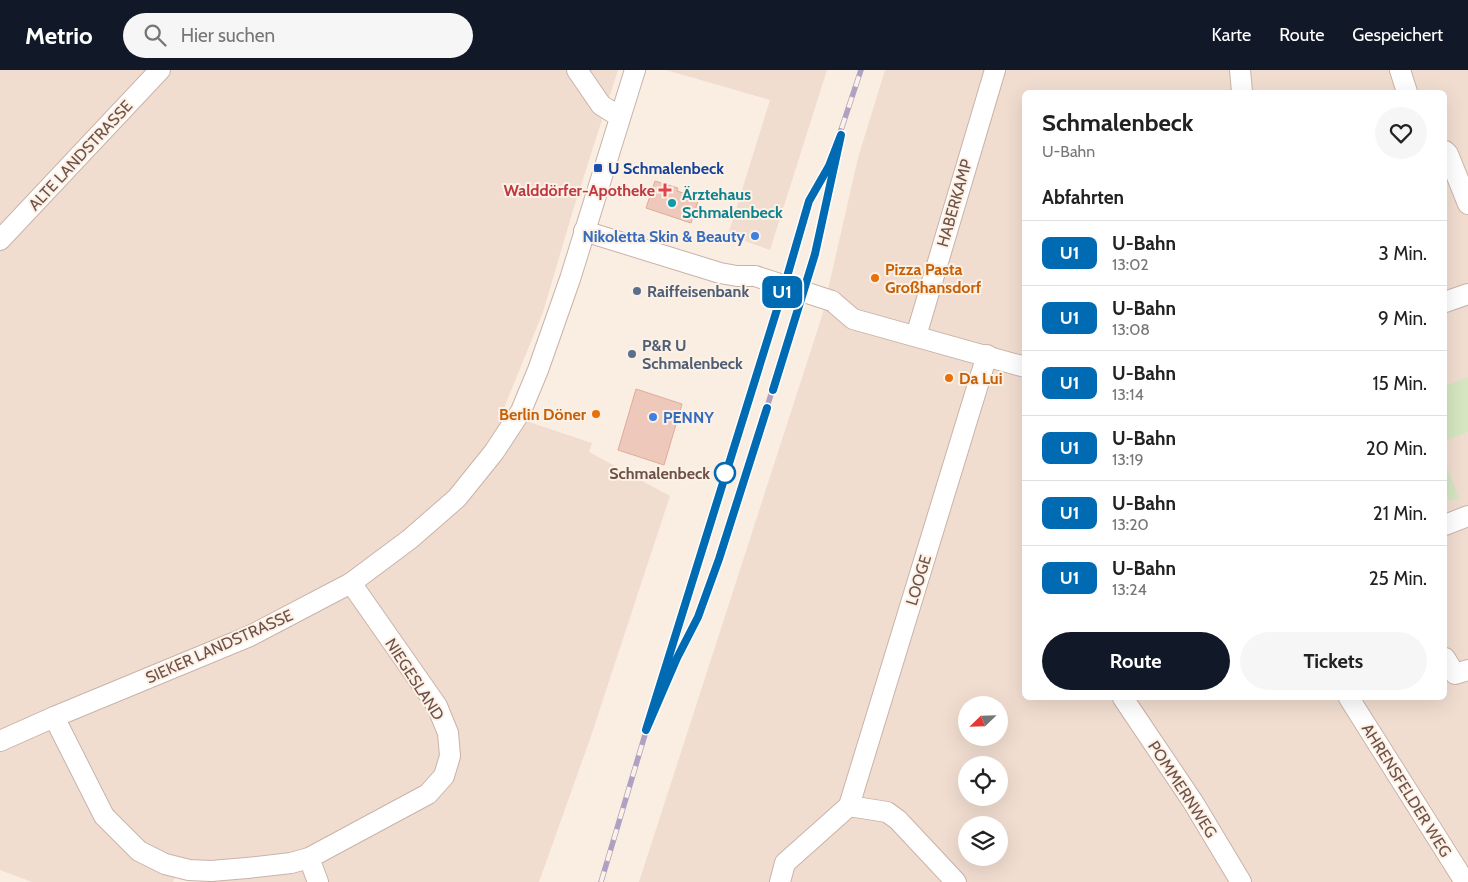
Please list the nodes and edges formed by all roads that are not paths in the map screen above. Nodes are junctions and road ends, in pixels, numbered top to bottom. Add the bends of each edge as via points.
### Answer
1 (160, 70) edge
2 (577, 70) edge
3 (634, 70) edge
4 (995, 70) edge
5 (1240, 70) edge
6 (1400, 70) edge
7 (1242, 90) edge
8 (1406, 90) edge
9 (620, 117) junction
10 (1447, 153) edge
11 (1468, 204) edge
12 (584, 231) junction
13 (0, 240) edge
14 (1468, 294) edge
15 (1447, 301) edge
16 (916, 336) junction
17 (987, 355) junction
18 (1022, 366) edge
19 (1468, 516) edge
20 (1447, 524) edge
21 (351, 583) junction
22 (1447, 661) edge
23 (1468, 670) edge
24 (1124, 700) edge
25 (1349, 700) edge
26 (54, 717) junction
27 (0, 741) edge
28 (849, 806) junction
29 (309, 858) junction
30 (318, 882) edge
31 (780, 882) edge
32 (956, 882) edge
33 (1241, 882) edge
34 (1465, 882) edge

1 - 13 street, ALTE LANDSTRASSE
2 - 9 street via 601,104
3 - 9 street, SIEKER LANDSTRASSE
4 - 16 street, HABERKAMP
5 - 7 street
6 - 8 street
9 - 12 street, SIEKER LANDSTRASSE
10 - 11 street
12 - 16 street, bridge via 720,273 755,276 832,301 853,319
12 - 21 street, SIEKER LANDSTRASSE via 538,370 521,410 494,452 457,498 410,539
14 - 15 street
16 - 17 street
17 - 18 street
17 - 28 street, LOOGE
19 - 20 street
21 - 26 street, SIEKER LANDSTRASSE via 250,636
21 - 29 street, NIEGESLAND via 436,706 448,733 450,756 444,776 428,794
22 - 23 street via 1455,674
24 - 33 street, POMMERNWEG via 1193,802
25 - 34 street, AHRENSFELDER WEG
26 - 27 street, SIEKER LANDSTRASSE
26 - 29 street, NIEGESLAND via 104,816 139,851 165,864 188,870 247,868
28 - 31 street via 785,863
28 - 32 street via 887,812
29 - 30 street

